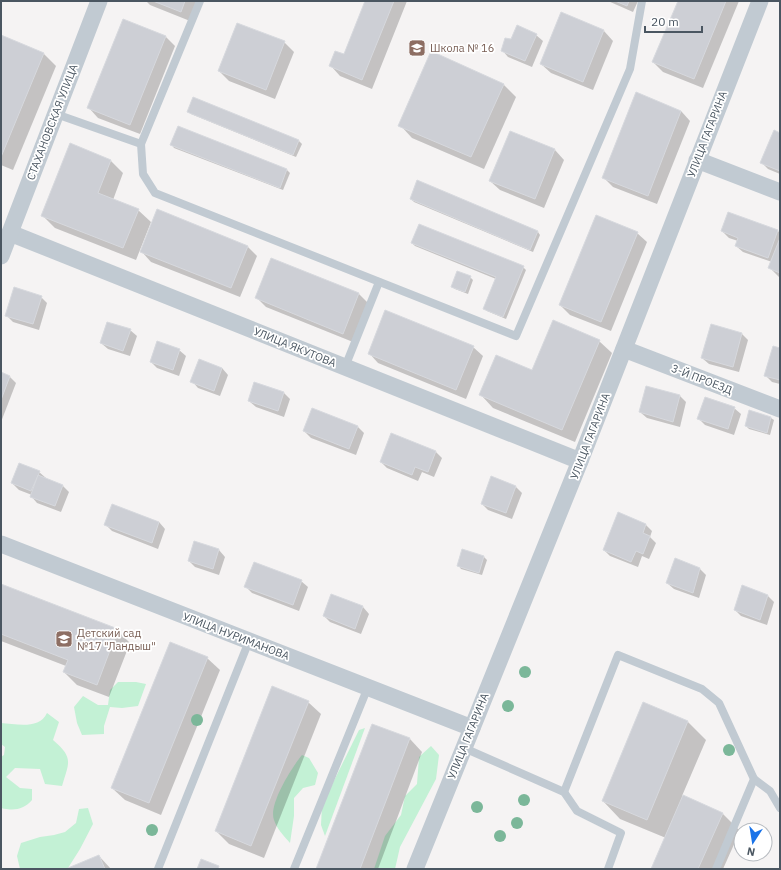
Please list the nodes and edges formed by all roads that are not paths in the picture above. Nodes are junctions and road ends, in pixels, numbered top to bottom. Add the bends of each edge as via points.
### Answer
1 (99, 1) edge
2 (200, 1) edge
3 (642, 1) edge
4 (760, 1) edge
5 (56, 114) junction
6 (141, 144) junction
7 (697, 160) junction
8 (780, 192) edge
9 (5, 235) edge
10 (1, 256) edge
11 (379, 282) junction
12 (624, 349) junction
13 (345, 367) junction
14 (780, 409) edge
15 (580, 461) junction
16 (1, 544) edge
17 (249, 641) junction
18 (368, 687) junction
19 (472, 728) junction
20 (464, 748) junction
21 (754, 779) junction
22 (564, 792) junction
23 (780, 808) edge
24 (158, 869) edge
25 (294, 869) edge
26 (415, 869) edge
27 (608, 869) edge
28 (716, 869) edge

1 - 5 street, СТАХАНОВСКАЯ УЛИЦА
2 - 6 lane
3 - 11 lane via 630,69 516,336
4 - 7 street, УЛИЦА ГАГАРИНА
5 - 6 lane
5 - 9 street, СТАХАНОВСКАЯ УЛИЦА
6 - 11 lane via 143,174 155,193
7 - 8 street
7 - 12 street, УЛИЦА ГАГАРИНА
9 - 10 street
9 - 13 street, УЛИЦА ЯКУТОВА
11 - 13 lane
12 - 14 street, 3-Й ПРОЕЗД
12 - 15 street, УЛИЦА ГАГАРИНА
13 - 15 street, УЛИЦА ЯКУТОВА
15 - 19 street, УЛИЦА ГАГАРИНА
16 - 17 street, УЛИЦА НУРИМАНОВА
17 - 18 street, УЛИЦА НУРИМАНОВА
17 - 24 lane
18 - 19 street, УЛИЦА НУРИМАНОВА
18 - 25 lane
19 - 20 street, УЛИЦА ГАГАРИНА
20 - 22 lane
20 - 26 street, УЛИЦА ГАГАРИНА
21 - 22 lane via 719,702 702,689 618,655
21 - 23 lane via 770,791
21 - 28 lane
22 - 27 lane via 577,811 621,833

